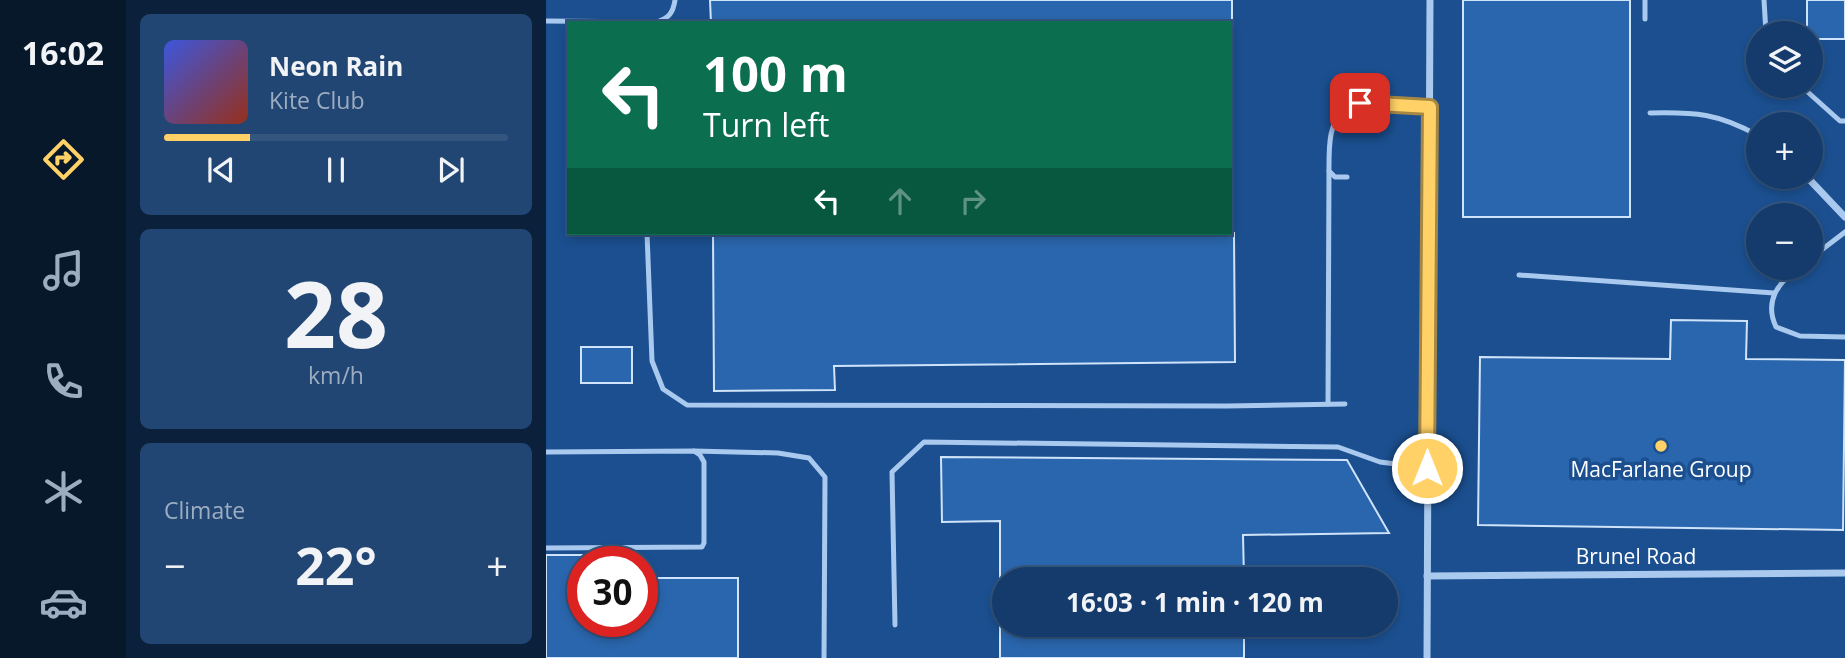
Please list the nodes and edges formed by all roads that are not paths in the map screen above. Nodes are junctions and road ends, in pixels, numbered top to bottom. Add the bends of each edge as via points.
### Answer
1 (675, 0) edge
2 (1430, 0) edge
3 (1645, 0) edge
4 (1764, 0) edge
5 (1645, 19) dead end
6 (546, 21) edge
7 (567, 21) edge
8 (660, 21) edge
9 (1765, 21) edge
10 (1814, 98) edge
11 (1430, 107) junction
12 (1650, 113) dead end
13 (1845, 121) edge
14 (1746, 129) edge
15 (1329, 171) junction
16 (1347, 177) dead end
17 (1818, 189) edge
18 (1845, 217) edge
19 (1845, 232) edge
20 (647, 235) edge
21 (1823, 249) edge
22 (1519, 275) dead end
23 (1782, 280) edge
24 (1774, 293) junction
25 (1845, 337) edge
26 (1328, 404) junction
27 (1345, 404) dead end
28 (694, 451) junction
29 (546, 453) edge
30 (1427, 468) junction
31 (546, 548) edge
32 (1845, 573) edge
33 (1427, 576) junction
34 (895, 625) dead end
35 (824, 658) edge
36 (1427, 658) edge

1 - 8 lane via 673,11
2 - 11 street
3 - 5 lane
4 - 9 lane
6 - 7 lane
10 - 13 lane
11 - 15 lane via 1346,105 1329,136
11 - 30 street
12 - 14 lane via 1694,113
15 - 16 lane via 1335,177
15 - 26 lane
17 - 18 street
19 - 21 lane
20 - 26 lane via 652,361 663,389 687,405
22 - 24 lane
23 - 24 lane
24 - 25 lane via 1770,316 1776,327 1800,336
26 - 27 lane
28 - 29 lane
28 - 31 lane via 704,462 702,547
28 - 35 lane via 808,458 825,477
30 - 33 street
30 - 34 lane via 1380,462 1338,447 925,442 892,472
32 - 33 street, Brunel Road
33 - 36 street

